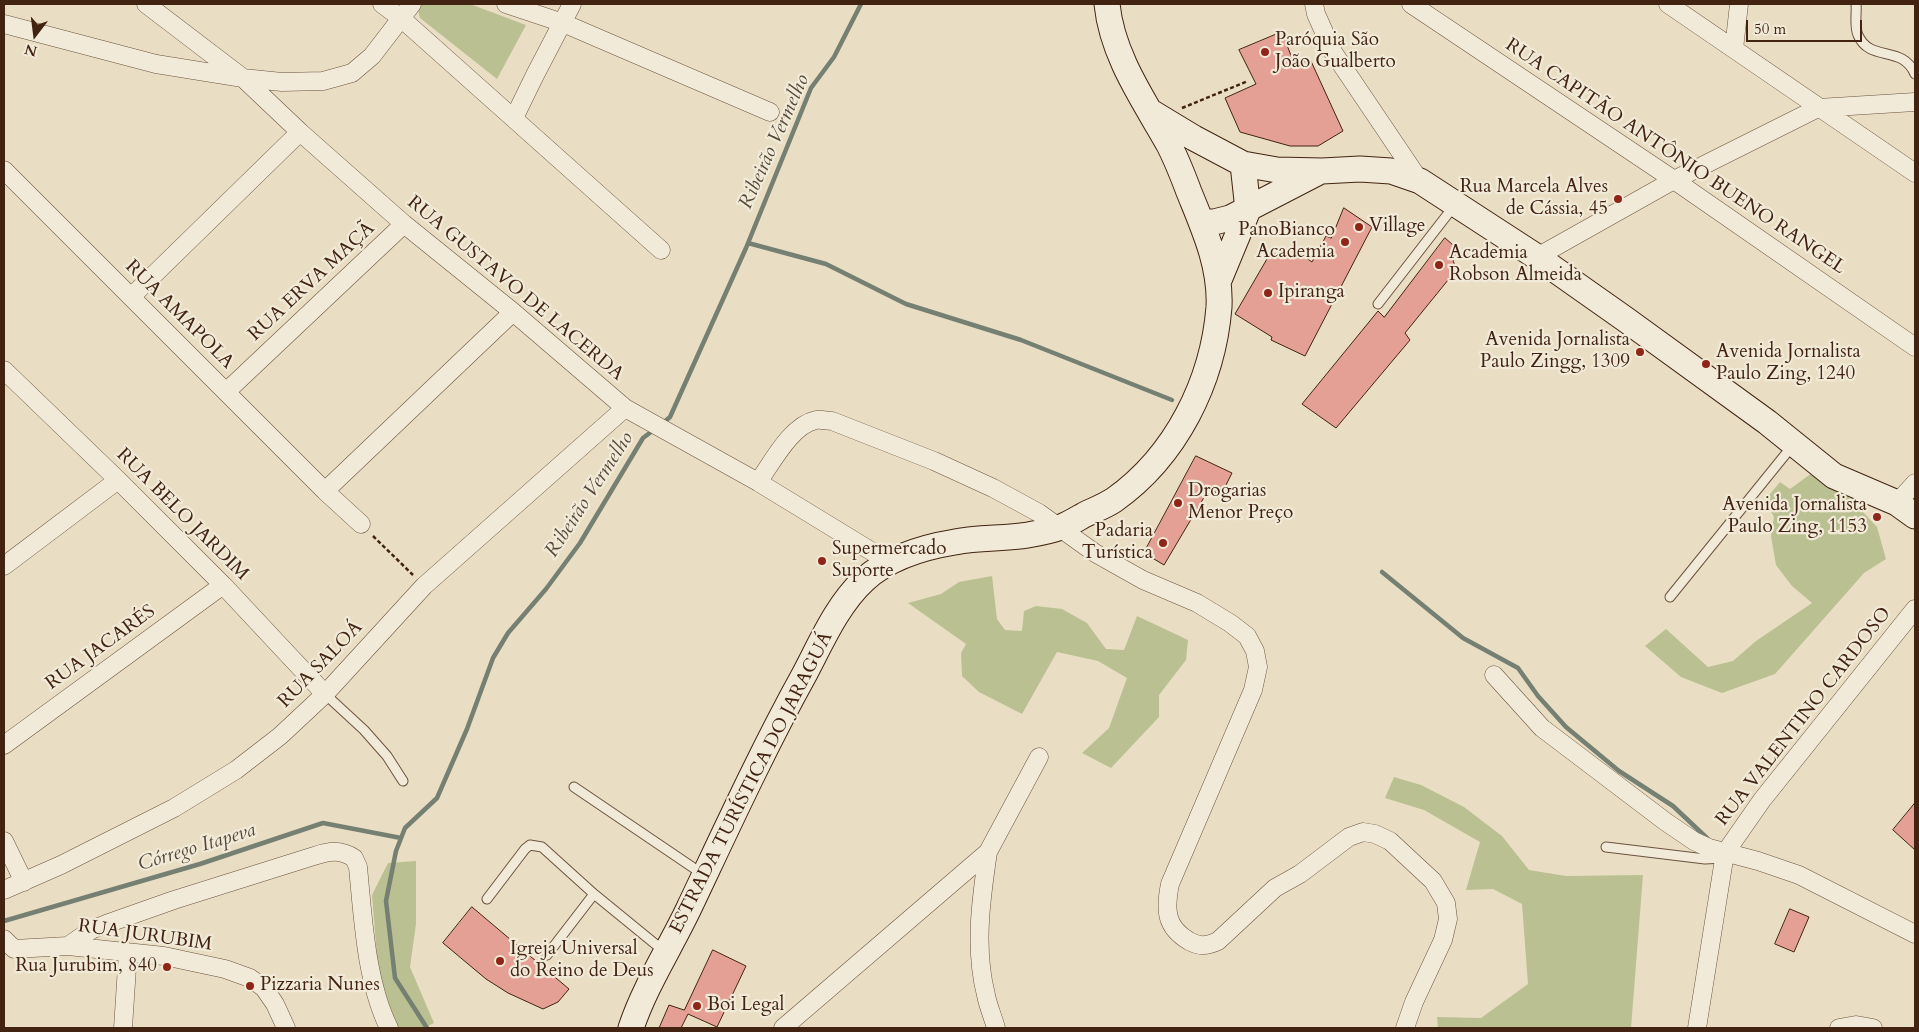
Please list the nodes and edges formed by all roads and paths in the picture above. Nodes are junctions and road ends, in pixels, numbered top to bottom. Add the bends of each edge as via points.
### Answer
1 (146, 4) edge
2 (382, 4) edge
3 (412, 4) edge
4 (506, 4) edge
5 (572, 4) edge
6 (1107, 4) edge
7 (1314, 4) edge
8 (1411, 4) edge
9 (1668, 4) edge
10 (1739, 4) edge
11 (1856, 4) edge
12 (402, 19) junction
13 (563, 23) junction
14 (4, 24) edge
15 (1734, 49) junction
16 (1915, 74) edge
17 (243, 78) junction
18 (1248, 81) dead end
19 (1915, 102) edge
20 (1818, 108) junction
21 (1180, 109) dead end
22 (1149, 111) junction
23 (770, 112) dead end
24 (514, 118) junction
25 (300, 132) junction
26 (1194, 138) junction
27 (1170, 148) junction
28 (1243, 164) junction
29 (4, 170) edge
30 (1322, 171) junction
31 (1915, 173) edge
32 (1674, 180) junction
33 (1420, 181) junction
34 (1456, 203) junction
35 (1248, 210) junction
36 (1201, 222) junction
37 (404, 224) junction
38 (662, 250) dead end
39 (1538, 257) junction
40 (1219, 280) junction
41 (131, 297) junction
42 (1378, 304) dead end
43 (512, 312) junction
44 (1915, 347) edge
45 (5, 374) edge
46 (227, 391) junction
47 (630, 412) junction
48 (1799, 447) junction
49 (118, 480) junction
50 (758, 482) junction
51 (1915, 483) edge
52 (325, 491) junction
53 (1906, 510) edge
54 (361, 524) joint
55 (1061, 527) junction
56 (888, 562) junction
57 (4, 566) edge
58 (222, 585) junction
59 (424, 586) junction
60 (1670, 597) dead end
61 (1915, 609) edge
62 (1494, 675) dead end
63 (325, 694) junction
64 (4, 745) edge
65 (1039, 757) dead end
66 (403, 782) dead end
67 (574, 787) dead end
68 (4, 841) edge
69 (1606, 847) dead end
70 (988, 852) junction
71 (1725, 856) junction
72 (704, 875) junction
73 (24, 882) junction
74 (4, 890) edge
75 (594, 894) junction
76 (486, 899) dead end
77 (1915, 934) edge
78 (68, 946) junction
79 (7, 947) edge
80 (128, 952) junction
81 (666, 952) junction
82 (547, 954) dead end
83 (123, 1028) edge
84 (286, 1028) edge
85 (389, 1028) edge
86 (631, 1028) edge
87 (783, 1028) edge
88 (996, 1028) edge
89 (1405, 1028) edge
90 (1697, 1028) edge
91 (1839, 1028) edge
92 (1873, 1028) edge

1 - 17 street, RUA GUSTAVO DE LACERDA
2 - 12 street
3 - 12 street
4 - 13 street
5 - 13 street
6 - 22 main road, ESTRADA TURÍSTICA DO JARAGUÁ via 1117,47
7 - 33 street via 1333,52
8 - 32 street, RUA CAPITÃO ANTÔNIO BUENO RANGEL
9 - 15 street
10 - 15 street
11 - 16 lane via 1858,34 1868,47 1905,59
12 - 17 street via 372,56 352,73 323,81 282,82
12 - 24 street
13 - 23 street
13 - 24 street
14 - 17 street via 156,64
15 - 20 street
17 - 25 street, RUA GUSTAVO DE LACERDA
18 - 21 path
19 - 20 street
20 - 31 street
20 - 32 street
22 - 26 main road
22 - 27 main road, ESTRADA TURÍSTICA DO JARAGUÁ
24 - 38 street
25 - 37 street, RUA GUSTAVO DE LACERDA
25 - 41 street
26 - 27 main road via 1179,138
26 - 28 main road
27 - 36 main road, ESTRADA TURÍSTICA DO JARAGUÁ
28 - 30 main road via 1277,170
28 - 35 main road
29 - 41 street, RUA AMAPOLA
30 - 33 main road via 1391,171
30 - 35 main road
32 - 39 street
32 - 44 street, RUA CAPITÃO ANTÔNIO BUENO RANGEL
33 - 34 main road
34 - 39 main road
34 - 42 lane
35 - 36 main road via 1230,218
35 - 40 main road
36 - 40 main road, ESTRADA TURÍSTICA DO JARAGUÁ
37 - 43 street, RUA GUSTAVO DE LACERDA
37 - 46 street, RUA ERVA MAÇÃ
39 - 48 main road
40 - 55 main road, ESTRADA TURÍSTICA DO JARAGUÁ via 1212,354 1184,423 1172,442 1140,478 1112,501
41 - 46 street, RUA AMAPOLA
43 - 47 street, RUA GUSTAVO DE LACERDA
43 - 52 street
45 - 49 street, RUA BELO JARDIM
46 - 52 street, RUA AMAPOLA
47 - 50 street, RUA GUSTAVO DE LACERDA
47 - 59 street, RUA SALOÁ
48 - 53 main road via 1845,466 1859,476 1869,490
48 - 60 lane
49 - 57 street
49 - 58 street, RUA BELO JARDIM
50 - 55 street via 793,433 818,419 832,421 993,488
50 - 56 street, RUA GUSTAVO DE LACERDA
51 - 53 street
52 - 54 street, RUA AMAPOLA
54 - 59 path
55 - 56 main road, ESTRADA TURÍSTICA DO JARAGUÁ via 1025,535 956,541
55 - 89 street via 1143,580 1230,623 1247,636 1255,651 1258,667 1253,690 1170,884 1169,920 1178,934 1195,944 1207,946 1218,941 1275,888 1350,837 1363,832 1375,834 1390,841 1433,881 1446,902 1448,919 1443,940
56 - 72 main road, ESTRADA TURÍSTICA DO JARAGUÁ via 852,592 824,637 741,796
58 - 63 street, RUA BELO JARDIM
58 - 64 street, RUA JACARÉS
59 - 63 street, RUA SALOÁ
61 - 71 street, RUA VALENTINO CARDOSO via 1762,800
62 - 71 street via 1542,728 1666,822
63 - 66 lane via 388,756
63 - 73 street, RUA SALOÁ via 280,736 229,774 136,829
65 - 70 street
67 - 72 lane
68 - 73 street
69 - 71 lane via 1705,858
70 - 87 street
70 - 88 street via 981,901 980,954 985,994
71 - 77 street via 1758,861 1799,875
71 - 90 street, RUA VALENTINO CARDOSO
72 - 81 main road, ESTRADA TURÍSTICA DO JARAGUÁ
73 - 74 street, RUA SALOÁ
75 - 76 lane via 542,847 530,845
75 - 81 lane
75 - 82 lane
78 - 79 street, RUA JURUBIM
78 - 80 street, RUA JURUBIM
78 - 85 street via 91,930 174,900 329,851 339,852 354,858 358,867 370,966
80 - 83 street
80 - 84 street, RUA JURUBIM via 225,969 250,978 264,988
81 - 86 main road, ESTRADA TURÍSTICA DO JARAGUÁ via 640,1002
91 - 92 street via 1856,1024

